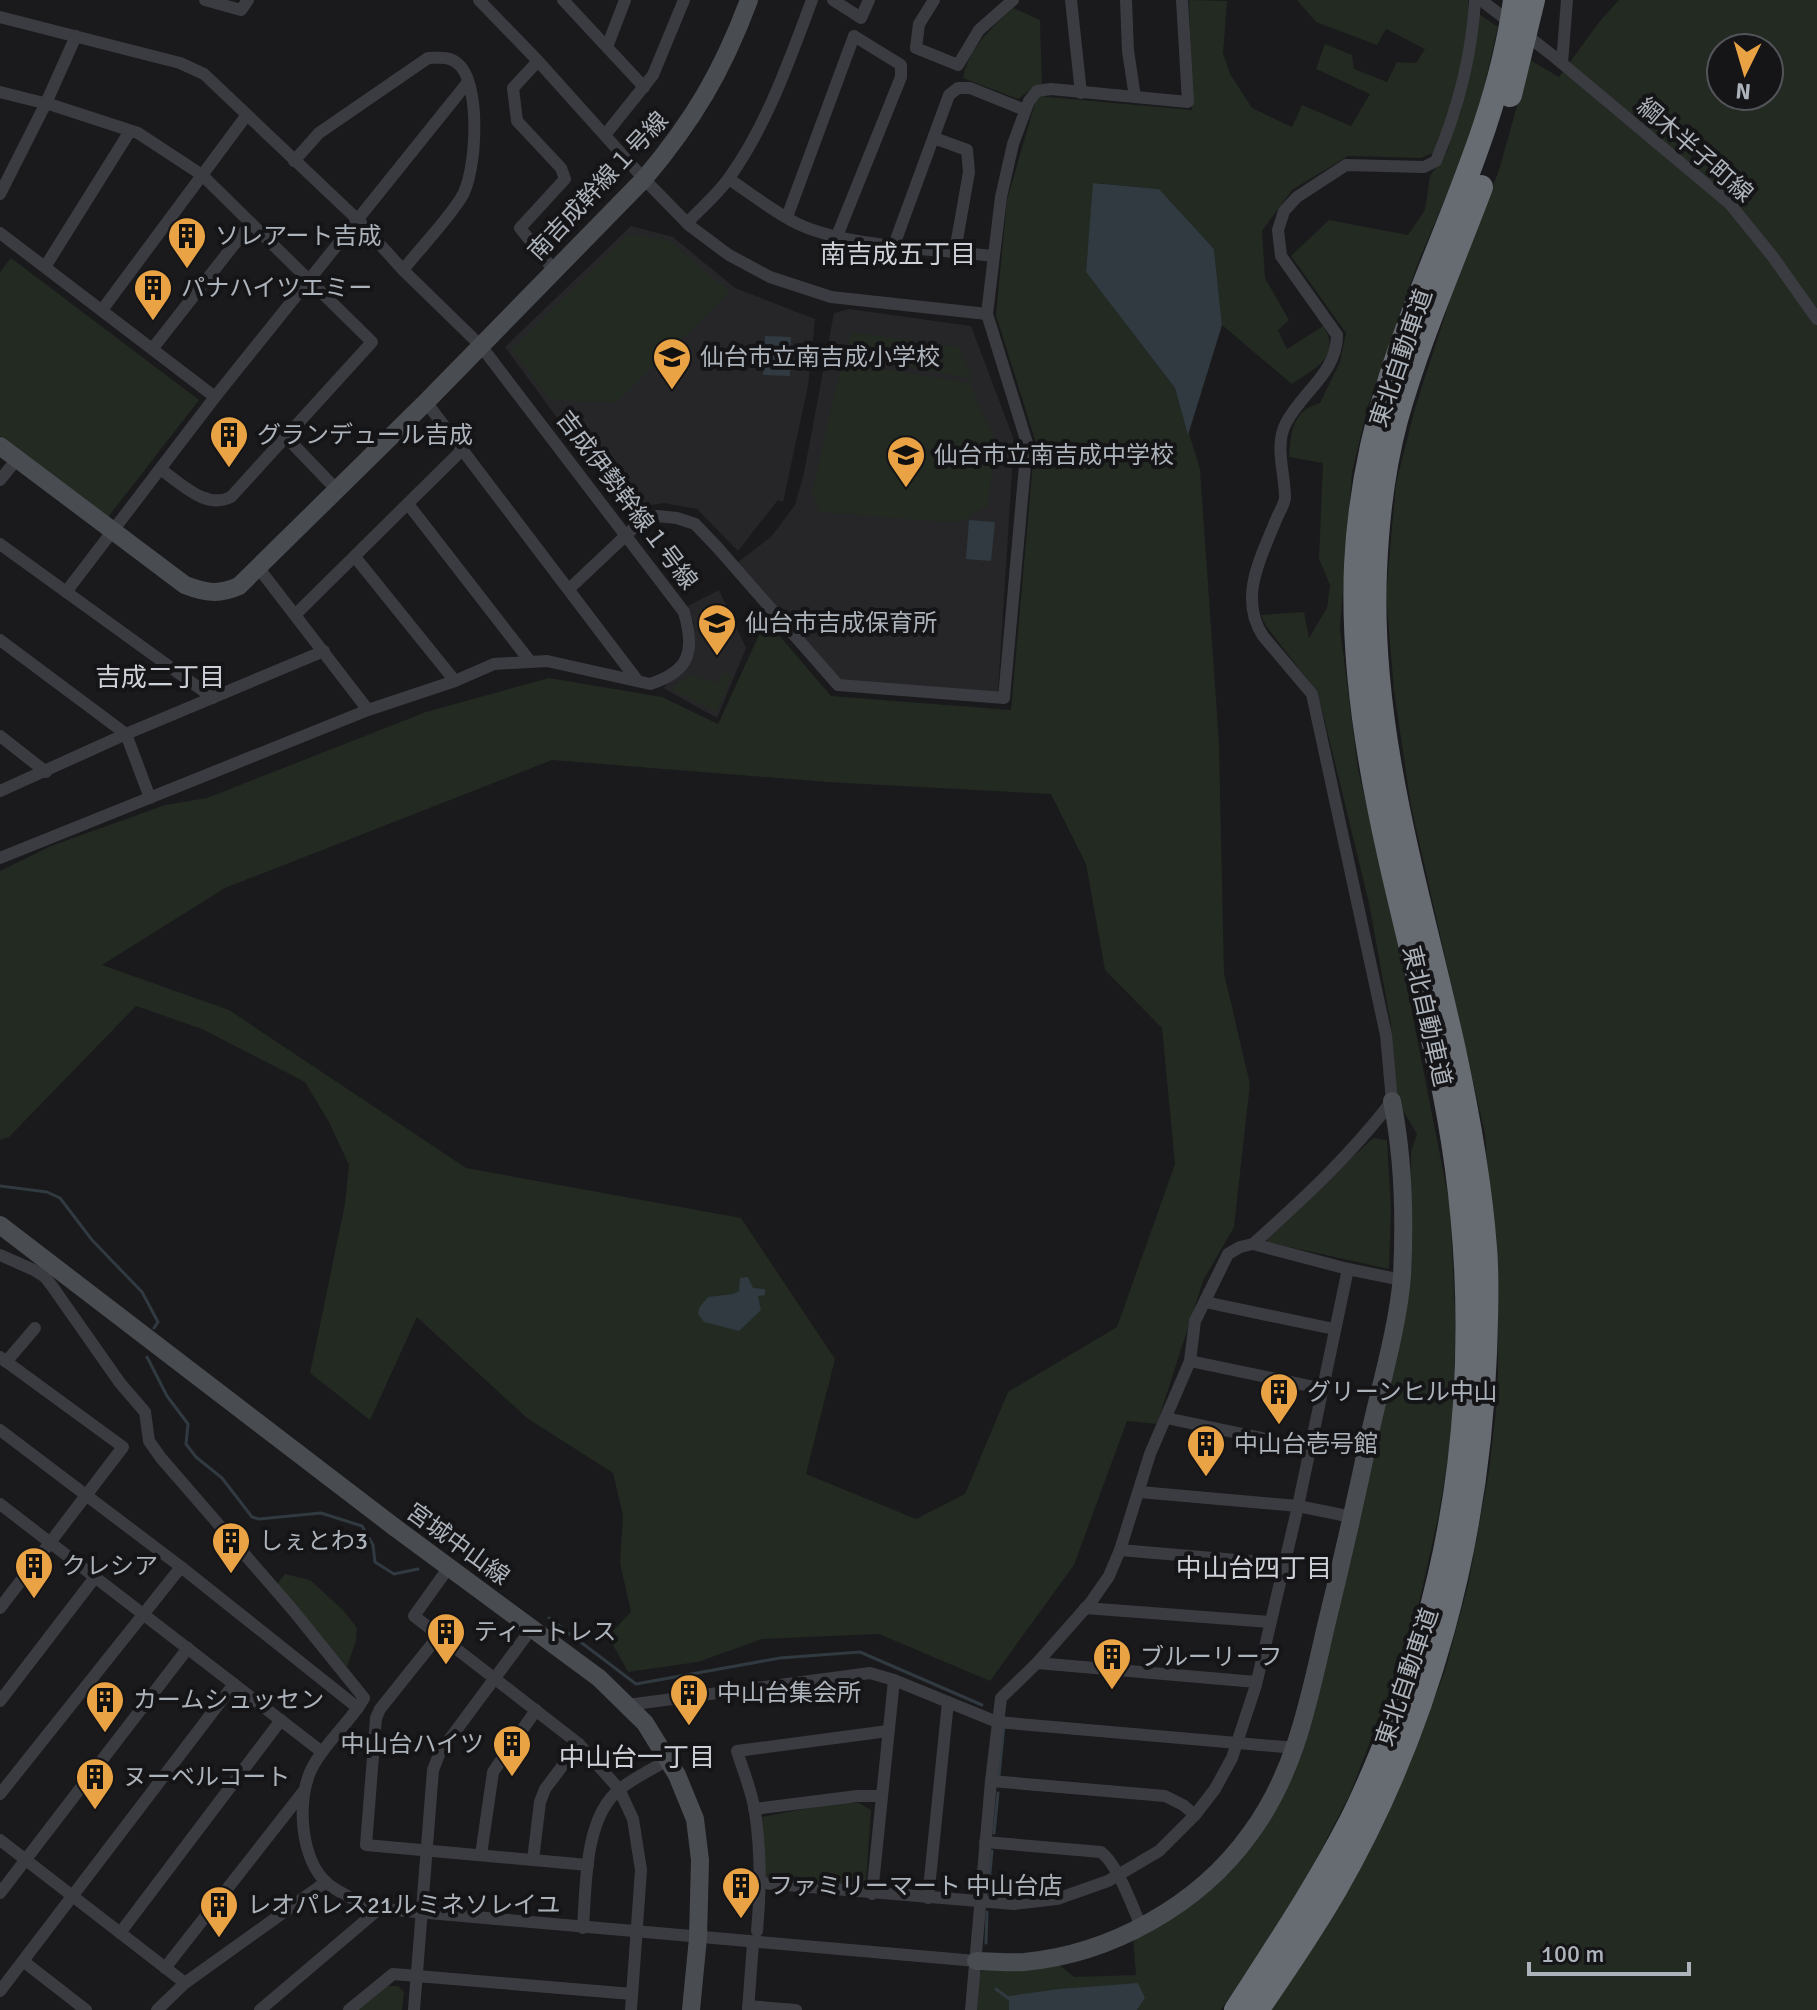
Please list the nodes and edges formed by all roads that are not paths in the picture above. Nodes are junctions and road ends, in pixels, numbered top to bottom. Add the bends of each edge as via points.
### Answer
1 (205, 0) edge
2 (248, 0) edge
3 (479, 0) edge
4 (625, 0) edge
5 (684, 0) edge
6 (749, 0) edge
7 (812, 0) edge
8 (833, 0) edge
9 (869, 0) edge
10 (934, 0) edge
11 (1013, 0) edge
12 (1071, 0) edge
13 (1126, 0) edge
14 (1182, 0) edge
15 (1515, 0) edge
16 (1533, 0) edge
17 (1567, 0) edge
18 (565, 1) edge
19 (1480, 1) edge
20 (0, 17) edge
21 (76, 36) junction
22 (607, 47) junction
23 (1557, 59) junction
24 (538, 61) junction
25 (468, 82) junction
26 (644, 87) junction
27 (0, 92) edge
28 (1081, 93) junction
29 (1135, 97) junction
30 (46, 103) junction
31 (1025, 110) junction
32 (246, 116) junction
33 (130, 131) junction
34 (605, 135) junction
35 (934, 138) junction
36 (294, 161) junction
37 (202, 175) junction
38 (644, 179) junction
39 (729, 179) junction
40 (0, 194) edge
41 (787, 217) junction
42 (358, 220) junction
43 (251, 223) junction
44 (687, 223) junction
45 (0, 233) edge
46 (837, 236) junction
47 (894, 245) junction
48 (955, 251) junction
49 (993, 256) junction
50 (45, 267) junction
51 (553, 269) junction
52 (403, 270) junction
53 (309, 280) junction
54 (102, 310) junction
55 (987, 314) junction
56 (1817, 319) edge
57 (481, 346) junction
58 (153, 348) junction
59 (215, 397) junction
60 (426, 402) junction
61 (287, 438) junction
62 (0, 446) edge
63 (462, 450) junction
64 (17, 459) junction
65 (160, 469) junction
66 (0, 480) edge
67 (336, 489) junction
68 (408, 504) junction
69 (114, 530) junction
70 (625, 534) junction
71 (0, 544) edge
72 (355, 557) junction
73 (257, 566) junction
74 (569, 589) junction
75 (66, 592) junction
76 (296, 614) junction
77 (0, 640) edge
78 (324, 651) junction
79 (529, 660) junction
80 (637, 680) junction
81 (455, 681) junction
82 (213, 698) junction
83 (368, 710) junction
84 (126, 734) junction
85 (0, 736) edge
86 (46, 772) junction
87 (0, 791) edge
88 (150, 798) junction
89 (0, 858) edge
90 (1392, 1101) junction
91 (0, 1225) edge
92 (1253, 1244) junction
93 (0, 1255) edge
94 (1348, 1269) junction
95 (1402, 1280) junction
96 (1205, 1302) junction
97 (35, 1328) dead end
98 (1334, 1329) junction
99 (3, 1359) edge
100 (1190, 1361) junction
101 (1324, 1389) junction
102 (1166, 1418) junction
103 (0, 1430) edge
104 (1310, 1448) junction
105 (1140, 1492) junction
106 (87, 1495) junction
107 (1298, 1506) junction
108 (2, 1508) edge
109 (1352, 1517) junction
110 (51, 1542) junction
111 (1120, 1550) junction
112 (1283, 1564) junction
113 (181, 1567) junction
114 (449, 1567) junction
115 (96, 1576) junction
116 (0, 1608) edge
117 (1085, 1608) junction
118 (143, 1612) junction
119 (1270, 1622) junction
120 (532, 1628) junction
121 (440, 1634) junction
122 (188, 1648) junction
123 (1037, 1663) junction
124 (495, 1678) junction
125 (894, 1680) junction
126 (1256, 1682) junction
127 (234, 1684) junction
128 (0, 1701) edge
129 (948, 1702) junction
130 (627, 1705) junction
131 (358, 1708) junction
132 (536, 1710) junction
133 (281, 1720) junction
134 (997, 1722) junction
135 (888, 1731) junction
136 (1239, 1741) junction
137 (579, 1744) junction
138 (1296, 1748) junction
139 (322, 1752) junction
140 (668, 1760) junction
141 (991, 1781) junction
142 (619, 1789) junction
143 (303, 1792) junction
144 (0, 1794) edge
145 (881, 1796) junction
146 (754, 1809) junction
147 (1195, 1815) junction
148 (0, 1840) edge
149 (985, 1842) junction
150 (427, 1849) junction
151 (481, 1855) junction
152 (26, 1860) junction
153 (533, 1860) junction
154 (588, 1865) junction
155 (1117, 1875) junction
156 (326, 1882) junction
157 (761, 1883) junction
158 (0, 1893) edge
159 (872, 1894) junction
160 (73, 1896) junction
161 (928, 1898) junction
162 (981, 1902) junction
163 (379, 1909) junction
164 (422, 1913) junction
165 (1141, 1926) junction
166 (583, 1928) junction
167 (120, 1933) junction
168 (638, 1933) junction
169 (755, 1937) junction
170 (698, 1938) junction
171 (23, 1961) junction
172 (976, 1961) junction
173 (165, 1968) junction
174 (417, 1975) junction
175 (185, 1983) junction
176 (0, 1991) edge
177 (632, 1994) junction
178 (748, 2008) edge
179 (86, 2010) edge
180 (157, 2010) edge
181 (260, 2010) edge
182 (349, 2010) edge
183 (414, 2010) edge
184 (631, 2010) edge
185 (691, 2010) edge
186 (796, 2010) edge
187 (971, 2010) edge
188 (1236, 2010) edge
189 (1257, 2010) edge

1 - 2 street via 241,10
3 - 24 street
4 - 22 street
5 - 26 street
6 - 38 street, 南吉成幹線１号線 via 702,103
7 - 39 street via 784,76
8 - 9 street via 861,18
10 - 11 street via 919,24 916,48 958,65 979,30
12 - 28 street
13 - 29 street
14 - 29 street via 1188,102
15 - 188 highway, 東北自動車道 via 1490,109 1389,382 1366,475 1356,563 1357,662 1375,789 1439,1065 1462,1202 1469,1308 1458,1486 1422,1642 1378,1761 1306,1902
16 - 189 highway, 東北自動車道 via 1501,130 1396,422 1382,486 1375,567 1378,676 1389,768 1454,1052 1481,1202 1487,1308 1473,1497 1437,1653 1394,1770 1335,1889
17 - 23 street
18 - 22 street
19 - 23 street, 綱木半子町線
19 - 90 street via 1451,126 1436,161 1424,167 1346,165 1288,205 1278,230 1281,256 1337,335 1337,348 1333,362 1286,423 1281,444 1285,499 1254,574 1251,602 1257,626 1312,694 1386,1035
20 - 21 street, 吉成伊勢幹線１号線
21 - 30 street
21 - 32 street, 吉成伊勢幹線１号線 via 204,74
22 - 26 street
23 - 56 street, 綱木半子町線 via 1730,204
24 - 34 street
24 - 51 street via 513,88 517,121 565,179 520,228
25 - 36 street via 461,65 449,57 428,58 328,126
25 - 42 street
25 - 52 street via 475,143 463,196
26 - 34 street
27 - 30 street
28 - 29 street
28 - 31 street via 1037,91
30 - 33 street
30 - 40 street
31 - 35 street via 958,88 949,95
31 - 49 street via 1001,197
32 - 36 street, 吉成伊勢幹線１号線
32 - 37 street
33 - 37 street
33 - 50 street
34 - 38 street
35 - 47 street
35 - 48 street via 967,150 969,172
36 - 42 street, 吉成伊勢幹線１号線
37 - 43 street
37 - 54 street
38 - 44 street
38 - 51 street, 南吉成幹線１号線
39 - 41 street
39 - 44 street
41 - 46 street
41 - 46 street via 854,36 901,65 901,77
42 - 52 street, 吉成伊勢幹線１号線
42 - 53 street
43 - 53 street
43 - 58 street
44 - 55 street via 770,277 820,294
45 - 50 street
46 - 47 street
47 - 48 street
48 - 49 street
49 - 55 street
50 - 54 street
51 - 57 street, 南吉成幹線１号線
52 - 57 street, 吉成伊勢幹線１号線
53 - 59 street
53 - 61 street via 372,342
54 - 58 street
55 - 70 street via 1027,443 1004,698 838,685 695,524 657,516
57 - 60 street, 南吉成幹線１号線
57 - 70 street, 吉成伊勢幹線１号線
58 - 59 street
59 - 65 street
60 - 63 street
60 - 67 street, 南吉成幹線１号線
61 - 65 street via 220,502 207,501
61 - 67 street
62 - 64 street, 南吉成幹線１号線
63 - 68 street
63 - 74 street
64 - 66 street
64 - 69 street, 南吉成幹線１号線
65 - 69 street
67 - 73 street, 南吉成幹線１号線
68 - 72 street
68 - 79 street
69 - 73 street, 南吉成幹線１号線 via 185,585 206,593 239,586
69 - 75 street
70 - 74 street
70 - 80 street, 吉成伊勢幹線１号線 via 684,612 689,629 690,651 683,666 650,684
71 - 75 street
72 - 76 street
72 - 81 street
73 - 76 street
74 - 80 street
75 - 82 street
76 - 78 street
77 - 84 street
78 - 82 street
78 - 83 street
79 - 80 street, 吉成伊勢幹線１号線
79 - 81 street, 吉成伊勢幹線１号線 via 494,664
81 - 83 street, 吉成伊勢幹線１号線
82 - 84 street
83 - 88 street, 吉成伊勢幹線１号線
84 - 86 street
84 - 88 street
85 - 86 street
86 - 87 street
88 - 89 street, 吉成伊勢幹線１号線
90 - 92 street via 1360,1144
90 - 95 street via 1404,1190
91 - 114 street, 宮城中山線
92 - 94 street
92 - 96 street via 1228,1254
93 - 131 street via 45,1277 145,1412 149,1441 161,1458 364,1698
94 - 95 street
94 - 98 street
95 - 109 street
96 - 98 street
96 - 100 street via 1195,1321
97 - 99 street
98 - 101 street
99 - 106 street via 123,1447
100 - 101 street
100 - 102 street
101 - 104 street
102 - 104 street
102 - 105 street
103 - 106 street
104 - 107 street
105 - 107 street
105 - 111 street
106 - 110 street
106 - 113 street
107 - 109 street
107 - 112 street
108 - 110 street
109 - 138 street
110 - 115 street
110 - 116 street
111 - 112 street
111 - 117 street via 1109,1576
112 - 119 street
113 - 118 street
113 - 131 street
114 - 120 street, 宮城中山線
114 - 121 street via 414,1616
115 - 118 street
115 - 128 street
117 - 119 street
117 - 123 street
118 - 122 street
118 - 144 street
119 - 126 street
120 - 124 street
120 - 130 street, 宮城中山線
121 - 124 street
121 - 150 street via 376,1718 366,1845
122 - 127 street
122 - 152 street
123 - 126 street
123 - 134 street via 1001,1698
124 - 132 street
124 - 150 street via 436,1761
125 - 129 street
125 - 130 street via 870,1673
125 - 135 street
126 - 136 street
127 - 133 street
127 - 160 street
129 - 134 street
129 - 161 street
130 - 140 street, 宮城中山線
131 - 139 street
132 - 137 street
132 - 151 street via 493,1772
133 - 139 street
133 - 167 street
134 - 136 street
134 - 141 street
135 - 145 street
135 - 146 street via 737,1751
136 - 138 street
136 - 147 street
137 - 142 street
137 - 153 street via 545,1789
138 - 165 street via 1249,1836 1191,1896
139 - 143 street
140 - 142 street
140 - 170 street, 宮城中山線 via 695,1819
141 - 147 street via 1165,1796
141 - 149 street
142 - 154 street via 601,1809
142 - 168 street via 639,1842
143 - 156 street via 301,1817 311,1857
143 - 173 street
145 - 146 street
145 - 159 street
146 - 157 street
147 - 155 street via 1159,1851
148 - 152 street
149 - 155 street via 1101,1852
149 - 162 street
150 - 151 street
150 - 164 street
151 - 153 street
152 - 158 street
152 - 160 street
153 - 154 street
154 - 166 street
155 - 162 street via 1057,1899
155 - 165 street
156 - 163 street
156 - 175 street
157 - 159 street
157 - 169 street
159 - 161 street
160 - 167 street
160 - 171 street
161 - 162 street
162 - 172 street
163 - 164 street
163 - 181 street
164 - 166 street
164 - 174 street
165 - 172 street via 1062,1956
166 - 168 street
167 - 173 street
168 - 170 street
168 - 177 street
169 - 170 street
169 - 172 street
169 - 178 street
170 - 185 street, 宮城中山線
171 - 176 street
171 - 179 street
172 - 187 street
173 - 175 street
174 - 177 street
174 - 182 street via 393,1974
174 - 183 street
175 - 180 street
177 - 184 street
178 - 186 street

